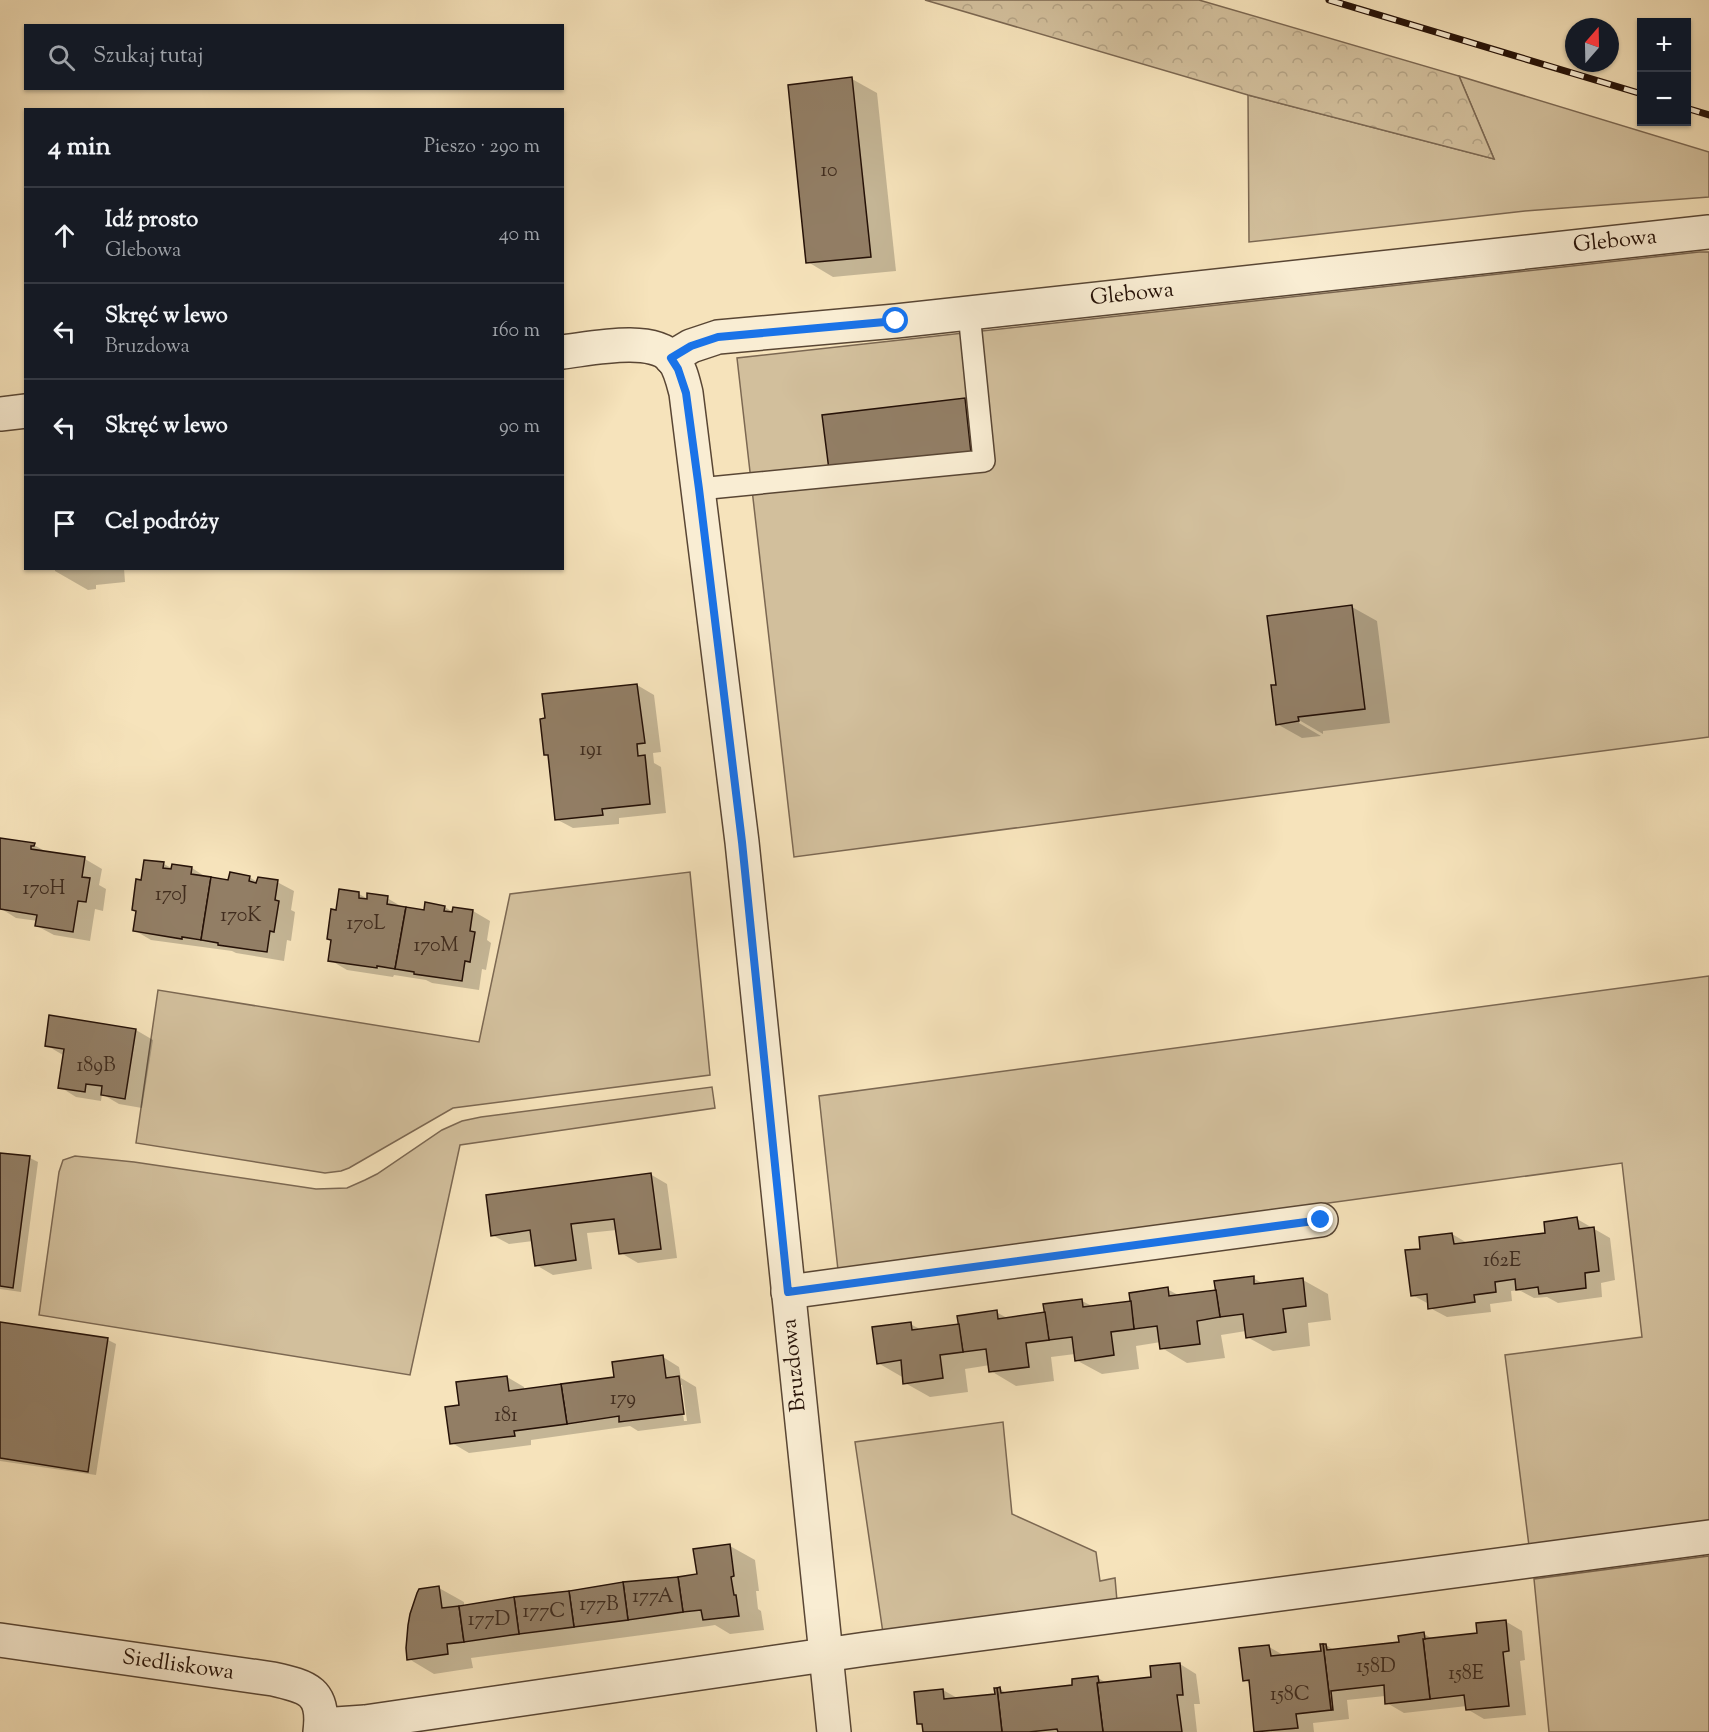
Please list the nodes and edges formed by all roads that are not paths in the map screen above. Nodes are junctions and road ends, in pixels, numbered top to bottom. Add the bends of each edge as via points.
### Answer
1 (1709, 232) edge
2 (969, 313) junction
3 (564, 352) edge
4 (671, 358) junction
5 (24, 411) edge
6 (0, 414) edge
7 (699, 489) junction
8 (1321, 1220) dead end
9 (788, 1292) junction
10 (1709, 1537) edge
11 (0, 1640) edge
12 (825, 1655) junction
13 (320, 1729) edge
14 (834, 1732) edge

1 - 2 street, Glebowa
2 - 4 street, Glebowa via 718,337
2 - 7 lane via 984,461
3 - 4 street via 635,345 655,348
4 - 7 street, Bruzdowa via 686,393
5 - 6 street
7 - 9 street, Bruzdowa via 742,842
8 - 9 street
9 - 12 street, Bruzdowa
10 - 12 street
11 - 13 street, Siedliskowa via 295,1684 311,1691 320,1704
12 - 13 street
12 - 14 street, Bruzdowa

